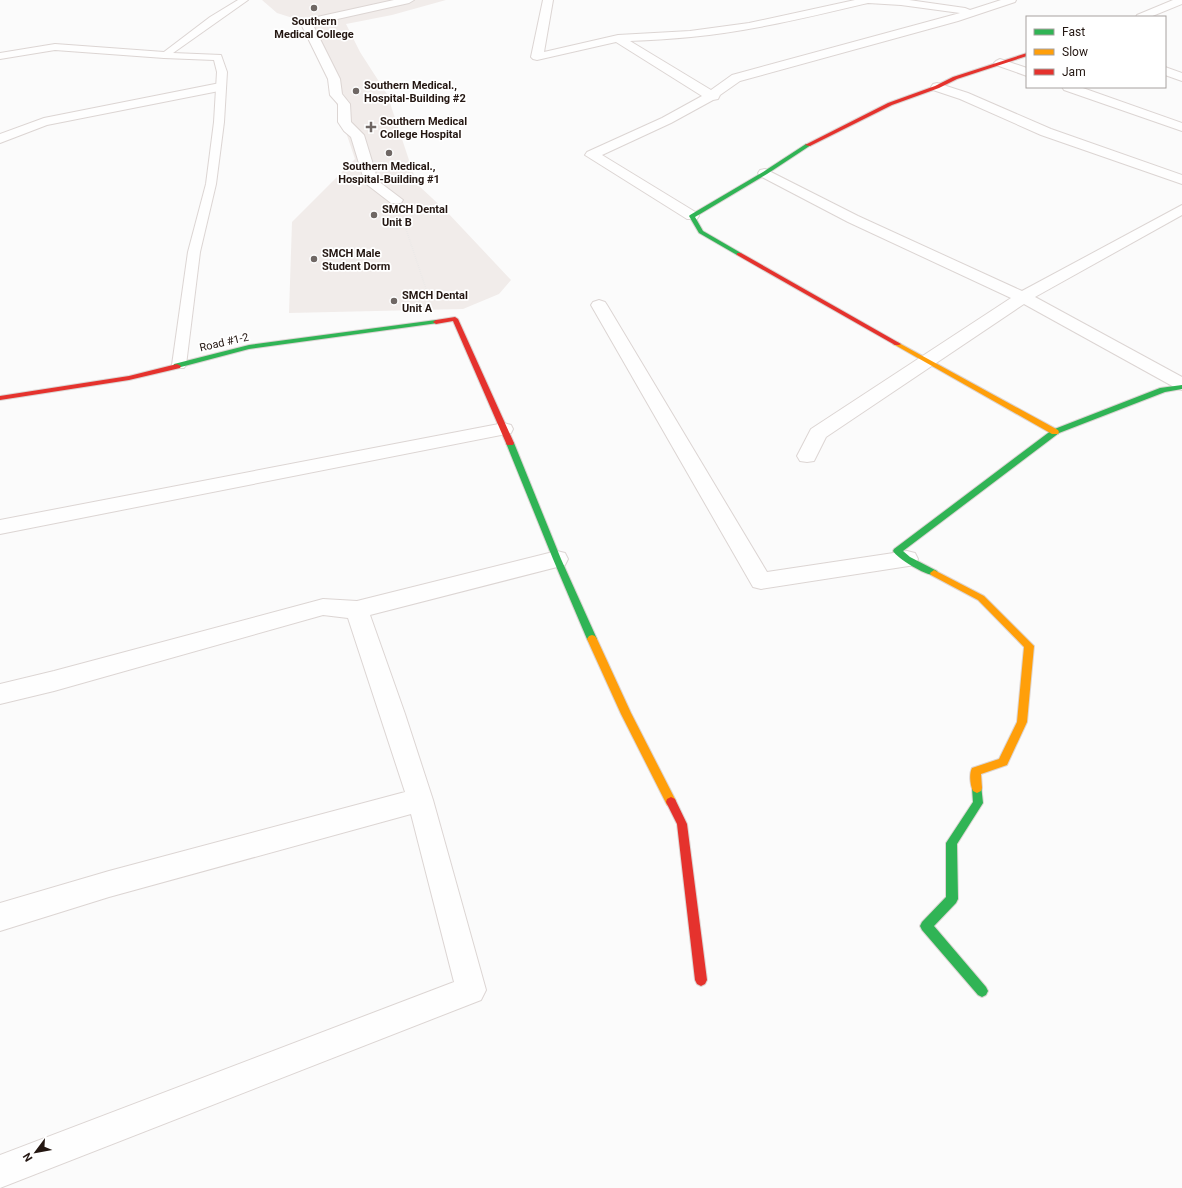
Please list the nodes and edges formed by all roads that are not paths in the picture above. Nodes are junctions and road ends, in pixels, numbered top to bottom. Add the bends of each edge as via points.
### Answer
1 (244, 0) edge
2 (410, 0) edge
3 (548, 0) edge
4 (1011, 0) edge
5 (1182, 0) edge
6 (977, 6) edge
7 (1142, 16) edge
8 (618, 38) junction
9 (1026, 54) edge
10 (164, 55) junction
11 (0, 56) edge
12 (1000, 63) junction
13 (1166, 71) edge
14 (1026, 72) edge
15 (1182, 77) edge
16 (220, 87) junction
17 (937, 87) junction
18 (1071, 88) edge
19 (714, 96) junction
20 (1182, 127) edge
21 (0, 139) edge
22 (765, 173) junction
23 (1182, 180) edge
24 (396, 200) road end
25 (1182, 209) edge
26 (692, 216) junction
27 (1023, 297) junction
28 (599, 305) dead end
29 (927, 361) junction
30 (179, 365) junction
31 (1182, 384) edge
32 (1182, 388) edge
33 (0, 398) edge
34 (504, 429) junction
35 (1056, 432) junction
36 (806, 456) dead end
37 (0, 527) edge
38 (557, 559) junction
39 (907, 559) junction
40 (357, 610) junction
41 (0, 694) edge
42 (420, 800) junction
43 (0, 917) edge
44 (701, 980) dead end
45 (982, 991) dead end
46 (0, 1172) edge

1 - 10 lane
2 - 24 street via 321,19 308,26 334,79 336,95 344,104 342,118 348,129 357,135 372,183
3 - 8 street via 537,57
4 - 6 street via 992,7
5 - 7 street
6 - 8 street via 868,0 798,17 741,27 690,34
6 - 19 street via 736,78
8 - 19 street
9 - 12 street
10 - 11 street via 55,47
10 - 16 lane via 218,57 222,72
12 - 14 street
12 - 17 street via 955,78
13 - 15 street
16 - 21 street via 44,122
16 - 30 lane via 219,122 210,184 194,252
17 - 22 street via 890,104 800,149
17 - 23 street via 1046,132
18 - 20 street
19 - 26 street via 592,155
22 - 26 street
22 - 27 street via 852,219
25 - 27 street
26 - 29 street via 701,232
27 - 29 street
27 - 31 street
28 - 39 street via 761,582
29 - 35 street
29 - 36 street via 818,433
30 - 33 street, Road #1-2 via 129,378
30 - 34 street, Road #1-2 via 249,347 456,319
32 - 35 street via 1163,390
34 - 37 street
34 - 38 street
35 - 39 street via 897,551
38 - 40 street
38 - 44 street via 626,714 682,824
39 - 45 street via 981,598 1029,646 1022,722 1004,762 976,771 978,803 951,842 952,899 926,926
40 - 41 street via 323,607
40 - 42 street
42 - 43 street via 109,884
42 - 46 street via 471,990

